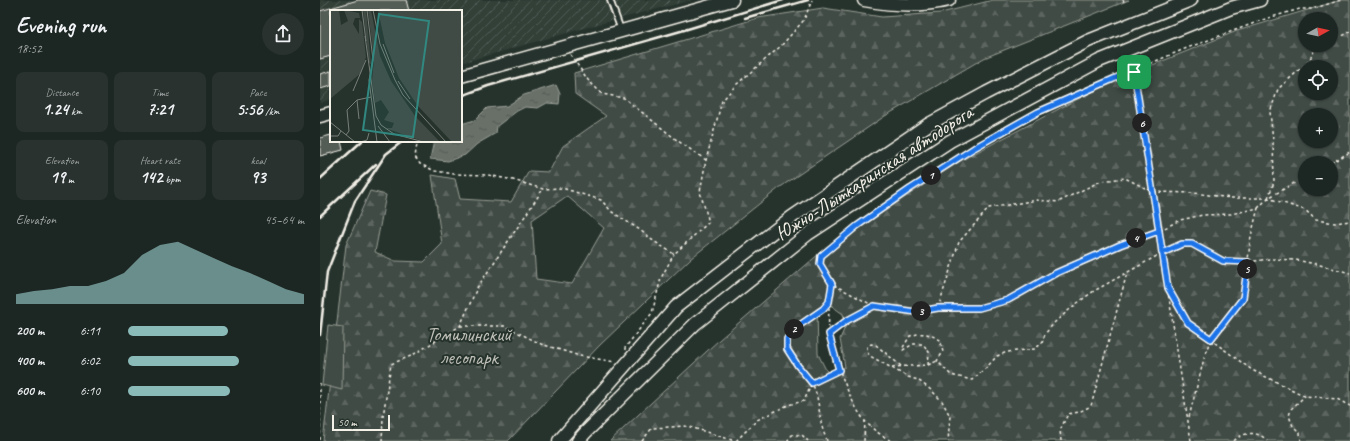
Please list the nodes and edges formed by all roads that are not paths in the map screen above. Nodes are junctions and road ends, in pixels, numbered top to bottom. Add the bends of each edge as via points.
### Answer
1 (610, 0) edge
2 (732, 0) edge
3 (864, 0) edge
4 (949, 0) edge
5 (1191, 0) edge
6 (1260, 0) edge
7 (621, 32) junction
8 (462, 76) edge
9 (330, 113) edge
10 (320, 116) edge
11 (560, 441) edge
12 (578, 441) edge

1 - 7 lane
2 - 7 main road
3 - 4 main road via 886,4
5 - 11 main road, Южно-Лыткаринская автодорога via 1088,40 986,93 929,124 792,217 676,307
6 - 12 main road, Южно-Лыткаринская автодорога via 1231,8 1099,61 950,141 808,234 701,320
7 - 8 main road
9 - 10 main road

